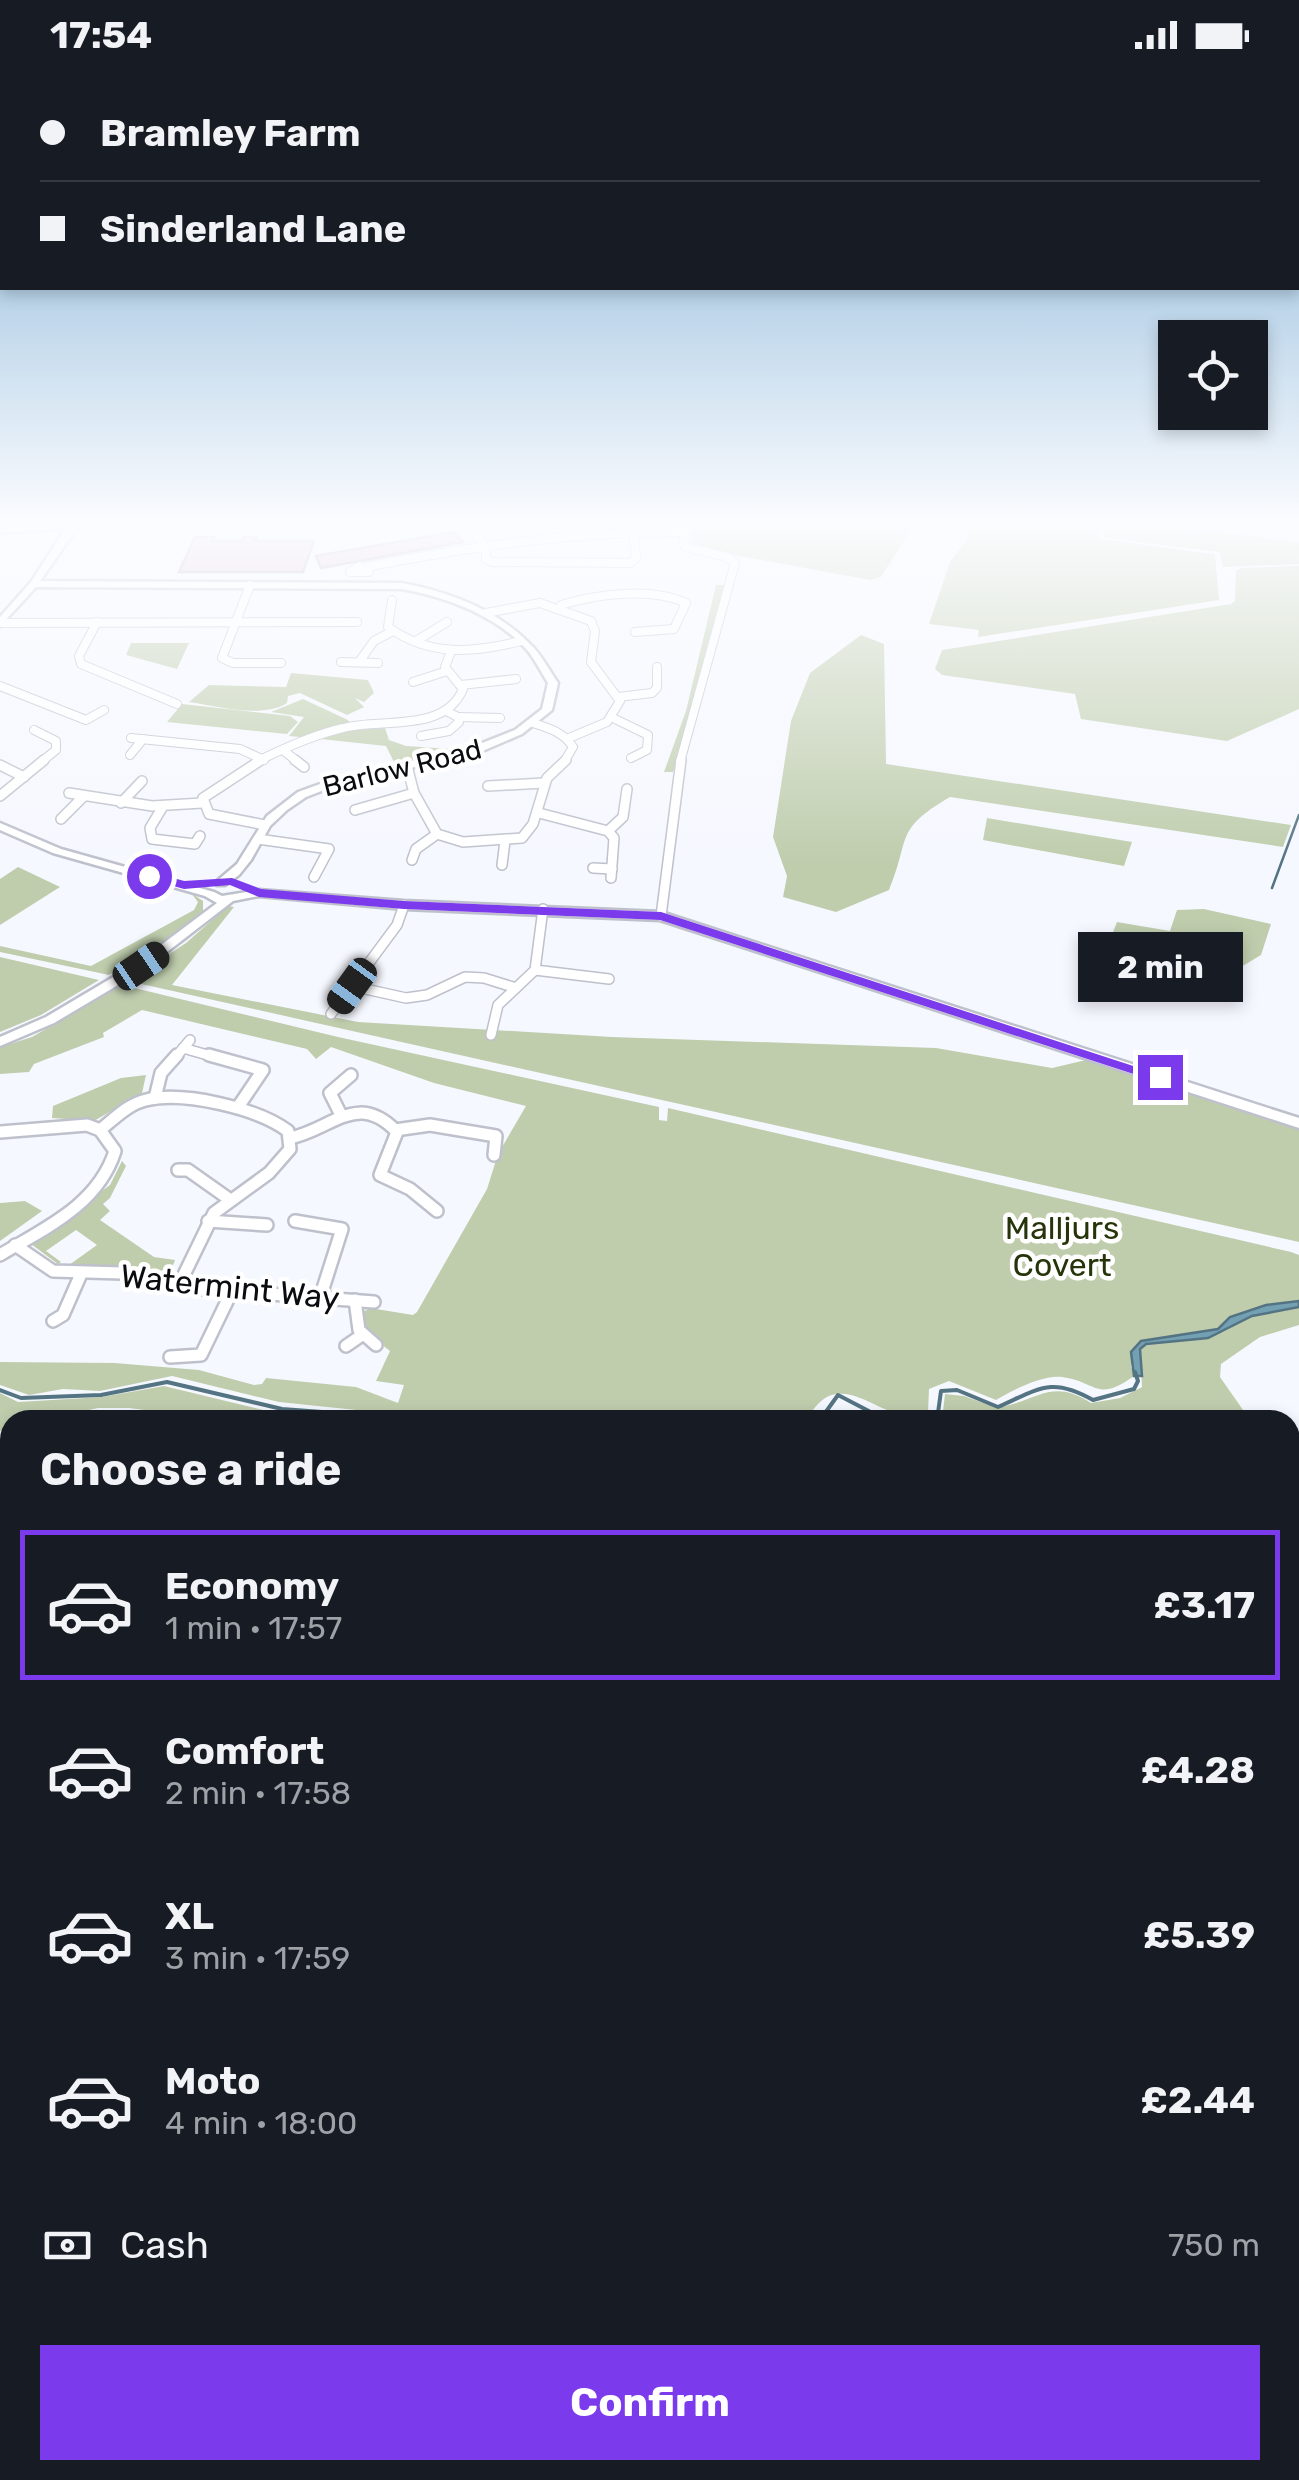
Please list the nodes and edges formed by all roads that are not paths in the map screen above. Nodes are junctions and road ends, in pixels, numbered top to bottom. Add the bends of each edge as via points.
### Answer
1 (91, 637) edge
2 (230, 637) edge
3 (381, 637) edge
4 (408, 637) edge
5 (422, 637) edge
6 (518, 637) edge
7 (593, 637) edge
8 (715, 637) edge
9 (521, 640) junction
10 (416, 641) junction
11 (450, 654) junction
12 (340, 662) dead end
13 (359, 662) junction
14 (281, 663) dead end
15 (378, 664) dead end
16 (658, 667) dead end
17 (447, 670) junction
18 (516, 680) dead end
19 (413, 682) dead end
20 (461, 684) junction
21 (0, 686) edge
22 (618, 696) junction
23 (177, 704) dead end
24 (104, 710) dead end
25 (446, 711) junction
26 (458, 718) junction
27 (500, 718) dead end
28 (613, 718) junction
29 (533, 723) junction
30 (34, 730) dead end
31 (421, 736) dead end
32 (131, 738) dead end
33 (569, 738) junction
34 (143, 739) junction
35 (284, 752) junction
36 (130, 755) dead end
37 (631, 758) dead end
38 (264, 760) junction
39 (0, 765) edge
40 (407, 766) junction
41 (304, 767) dead end
42 (24, 776) junction
43 (142, 781) dead end
44 (544, 783) junction
45 (488, 786) dead end
46 (627, 789) dead end
47 (70, 793) dead end
48 (414, 793) junction
49 (0, 796) edge
50 (84, 796) junction
51 (121, 803) junction
52 (202, 803) junction
53 (162, 808) junction
54 (355, 810) dead end
55 (539, 813) junction
56 (62, 819) dead end
57 (266, 825) junction
58 (0, 826) edge
59 (608, 831) junction
60 (437, 834) junction
61 (200, 836) dead end
62 (258, 839) junction
63 (504, 842) junction
64 (412, 860) dead end
65 (502, 865) dead end
66 (592, 868) dead end
67 (240, 870) junction
68 (314, 877) dead end
69 (215, 889) junction
70 (236, 892) junction
71 (404, 905) junction
72 (543, 909) junction
73 (207, 916) junction
74 (661, 916) junction
75 (535, 970) junction
76 (609, 979) dead end
77 (352, 986) junction
78 (516, 988) junction
79 (331, 1014) dead end
80 (491, 1035) dead end
81 (0, 1042) edge
82 (351, 1075) dead end
83 (154, 1098) junction
84 (238, 1107) junction
85 (340, 1112) junction
86 (1299, 1122) edge
87 (100, 1130) junction
88 (395, 1130) junction
89 (0, 1132) edge
90 (290, 1138) junction
91 (494, 1155) dead end
92 (178, 1170) dead end
93 (229, 1199) junction
94 (437, 1212) dead end
95 (295, 1220) dead end
96 (208, 1221) junction
97 (266, 1226) dead end
98 (16, 1245) junction
99 (0, 1254) edge
100 (84, 1274) junction
101 (178, 1287) junction
102 (232, 1291) junction
103 (320, 1298) junction
104 (355, 1300) junction
105 (374, 1302) dead end
106 (53, 1321) dead end
107 (362, 1335) junction
108 (376, 1345) dead end
109 (346, 1346) dead end
110 (170, 1357) dead end

1 - 23 street via 80,662
2 - 14 street via 222,660
3 - 13 street
4 - 10 street
5 - 10 street
6 - 9 street
7 - 22 street via 590,662
8 - 74 street via 678,774
9 - 11 street
9 - 29 street via 552,674 553,693
10 - 11 street
11 - 17 street
12 - 13 street
13 - 15 street
16 - 22 street via 656,696
17 - 19 street
17 - 20 street
18 - 20 street
20 - 25 street via 460,699
21 - 24 street via 86,720
22 - 28 street
25 - 26 street
25 - 35 street via 348,727
26 - 27 street
26 - 31 street via 449,731
28 - 33 street
28 - 37 street via 648,736 647,750
29 - 33 street
29 - 40 street, Barlow Road via 493,746
30 - 42 street via 58,744
32 - 34 street
33 - 44 street via 571,755
34 - 36 street
34 - 38 street via 240,750
35 - 38 street
35 - 41 street
38 - 52 street via 210,791
39 - 42 street
40 - 48 street
40 - 57 street, Barlow Road via 308,791
42 - 49 street
43 - 51 street
44 - 45 street
44 - 55 street
46 - 59 street via 623,817
47 - 50 street
48 - 54 street
48 - 60 street
50 - 51 street
50 - 56 street
51 - 53 street
52 - 53 street
52 - 57 street via 220,819
53 - 61 street via 150,828 152,839 194,844
55 - 59 street
55 - 63 street via 522,838
57 - 62 street, Barlow Road
58 - 69 street via 57,851
59 - 66 street via 614,838 611,874
60 - 63 street
60 - 64 street
62 - 67 street, Barlow Road
62 - 68 street via 329,849
63 - 65 street
67 - 69 street, Barlow Road
67 - 70 street
69 - 70 street
69 - 73 street
70 - 71 street
70 - 73 street
71 - 72 street
71 - 77 street
72 - 74 street
72 - 75 street
73 - 81 street via 141,966
74 - 86 street
75 - 76 street
75 - 78 street
77 - 78 street via 406,998 465,977
77 - 79 street
78 - 80 street via 494,1013
82 - 85 street via 330,1092
83 - 84 street
83 - 84 street via 160,1076 186,1044 264,1070
83 - 87 street via 133,1104
84 - 90 street via 275,1120
85 - 88 street via 354,1110
85 - 90 street via 317,1132
87 - 89 street via 69,1125
87 - 98 street via 115,1152 102,1181
88 - 91 street via 430,1125 496,1136
88 - 94 street via 380,1175
90 - 93 street via 279,1163
92 - 93 street
93 - 96 street
95 - 103 street via 342,1229
96 - 97 street
96 - 101 street
98 - 99 street
98 - 100 street, Watermint Way via 52,1271
100 - 101 street, Watermint Way via 122,1274
100 - 106 street via 63,1315
101 - 102 street, Watermint Way
102 - 103 street, Watermint Way
102 - 110 street via 204,1352
103 - 104 street, Watermint Way
104 - 105 street, Watermint Way
104 - 107 street
107 - 108 street
107 - 109 street

